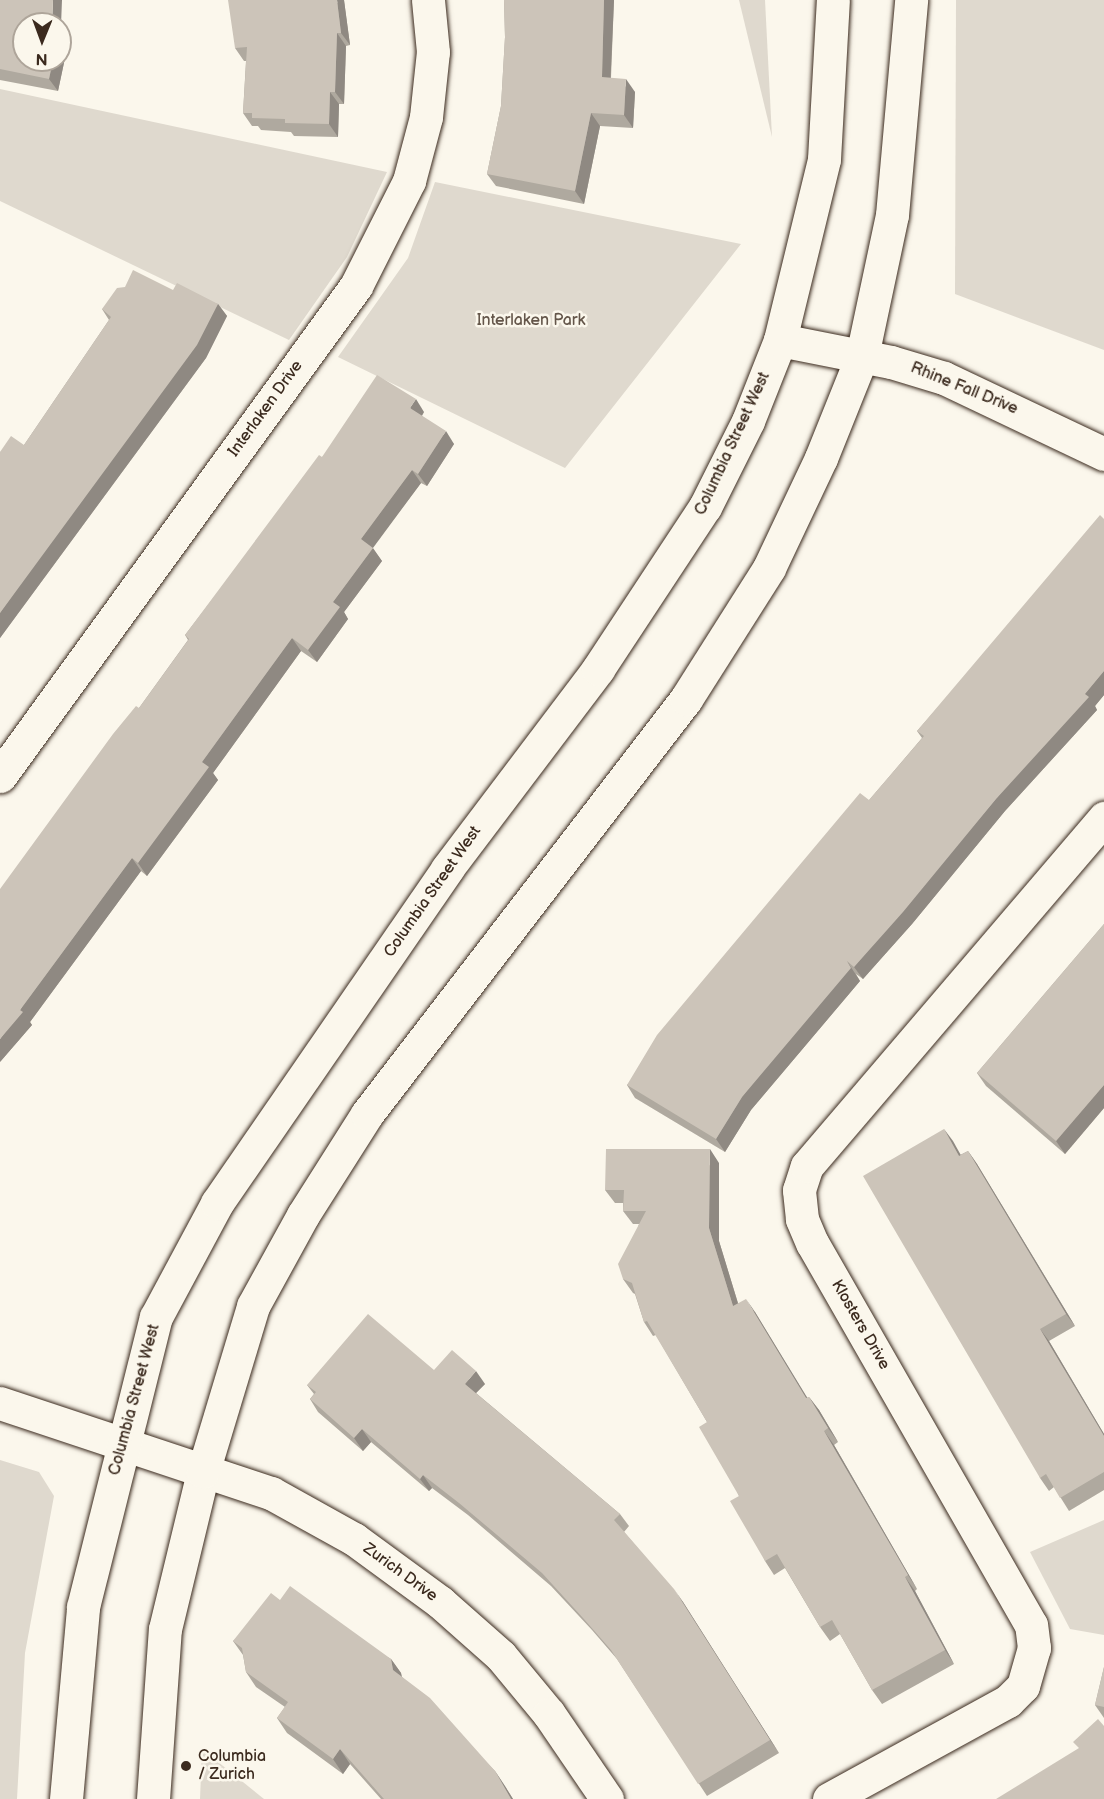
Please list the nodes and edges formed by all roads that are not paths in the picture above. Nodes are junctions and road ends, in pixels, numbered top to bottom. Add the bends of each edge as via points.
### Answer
1 (428, 0) edge
2 (833, 0) edge
3 (911, 0) edge
4 (780, 340) junction
5 (862, 356) junction
6 (1104, 454) edge
7 (0, 776) edge
8 (1104, 818) edge
9 (0, 1403) edge
10 (122, 1444) junction
11 (204, 1472) junction
12 (66, 1799) edge
13 (153, 1799) edge
14 (607, 1799) edge
15 (829, 1799) edge

1 - 7 main road, Interlaken Drive via 433,52 426,117 409,181 356,286
2 - 4 main road, Columbia Street West via 824,159
3 - 5 main road via 892,215
4 - 5 main road, Rhine Fall Drive
4 - 10 main road, Columbia Street West via 747,421 705,507 598,669 447,869 217,1203 156,1317
5 - 6 main road, Rhine Fall Drive via 944,378
5 - 11 main road via 821,458 769,568 686,699 367,1114 303,1215 253,1306
8 - 15 main road, Klosters Drive via 807,1166 799,1190 802,1219 812,1243 1021,1606 1031,1625 1034,1648 1023,1686 1008,1701
9 - 10 main road, Zurich Drive
10 - 11 main road, Zurich Drive
10 - 12 main road, Columbia Street West via 83,1607
11 - 13 main road via 165,1629
11 - 14 main road, Zurich Drive via 281,1498 354,1539 440,1602 501,1656 549,1714

